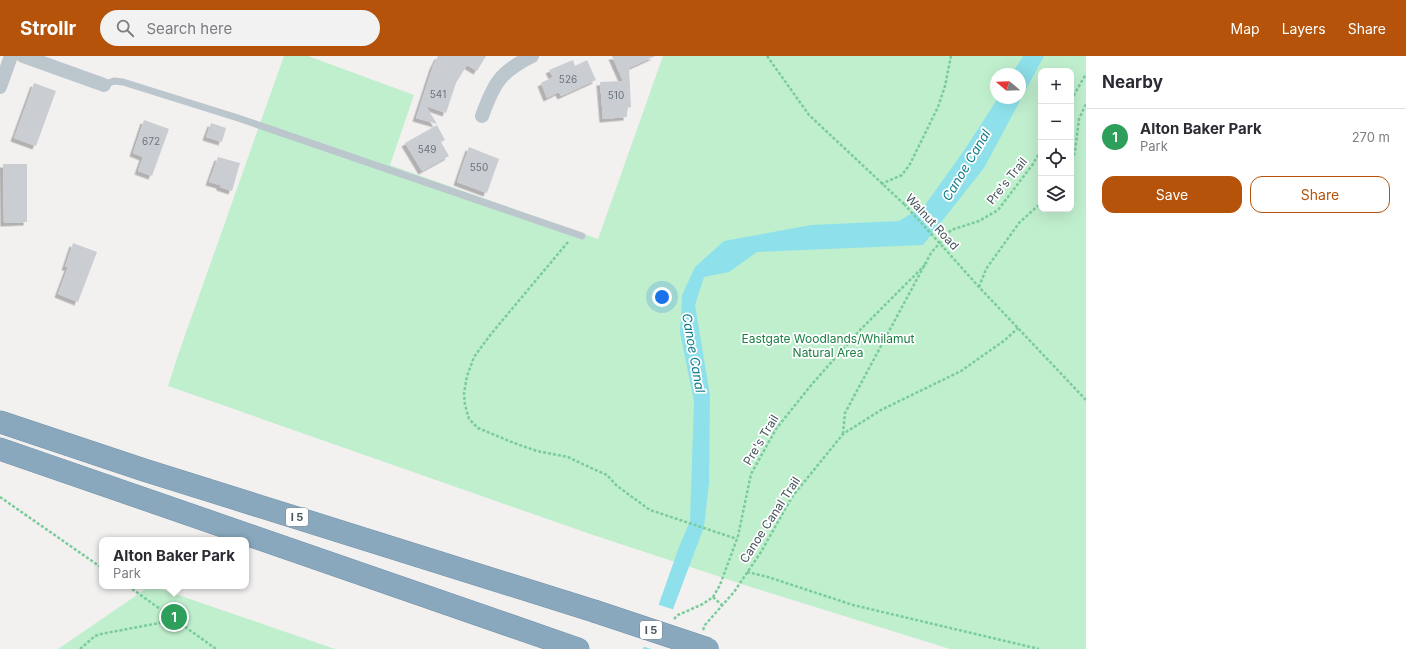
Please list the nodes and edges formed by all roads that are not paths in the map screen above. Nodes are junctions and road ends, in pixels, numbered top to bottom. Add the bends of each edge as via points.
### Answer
1 (12, 56) edge
2 (23, 56) edge
3 (532, 56) edge
4 (104, 85) joint
5 (0, 87) edge
6 (482, 116) dead end
7 (582, 236) dead end
8 (0, 422) edge
9 (0, 449) edge
10 (706, 640) edge
11 (578, 649) edge

1 - 5 street
2 - 4 street
3 - 6 street via 516,64 500,77 491,91
4 - 7 lane via 123,82 238,118
8 - 10 highway, I 5, bridge via 144,470 594,611
9 - 11 highway

